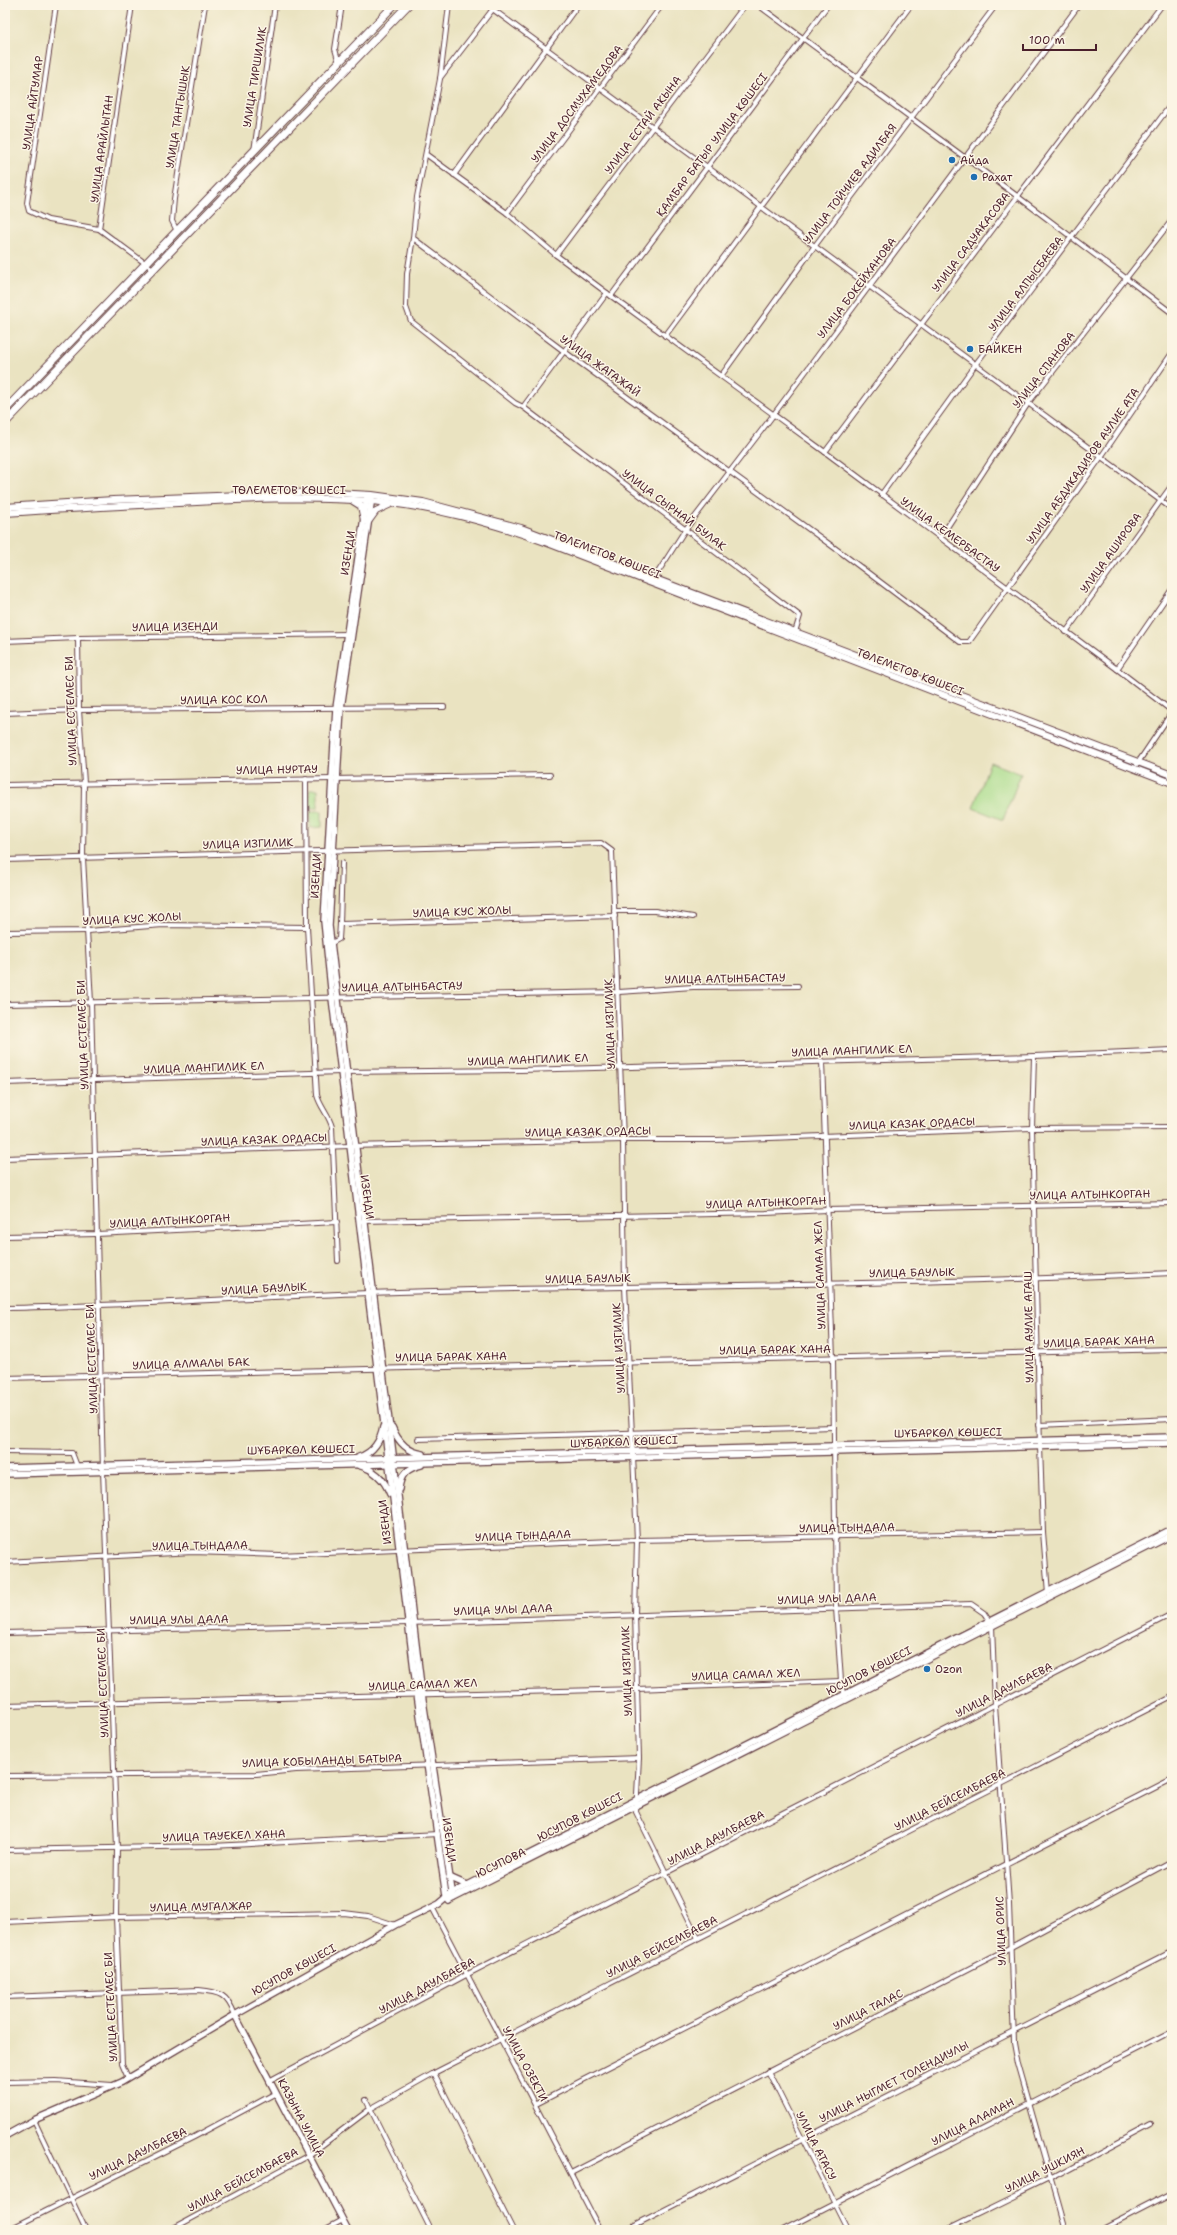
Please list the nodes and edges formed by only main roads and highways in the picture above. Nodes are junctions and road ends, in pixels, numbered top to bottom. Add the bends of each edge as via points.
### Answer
1 (394, 5) edge
2 (408, 5) edge
3 (5, 410) edge
4 (5, 423) edge
5 (370, 498) junction
6 (344, 499) junction
7 (394, 504) junction
8 (5, 508) edge
9 (5, 513) edge
10 (653, 580) junction
11 (1136, 765) junction
12 (1172, 775) edge
13 (1172, 783) edge

1 - 3 highway
2 - 4 highway
5 - 6 main road, ТӨЛЕМЕТОВ КӨШЕСІ
5 - 7 main road, ТӨЛЕМЕТОВ КӨШЕСІ
5 - 8 main road, ТӨЛЕМЕТОВ КӨШЕСІ via 273,492
5 - 10 main road, ТӨЛЕМЕТОВ КӨШЕСІ via 423,502 498,520
6 - 7 main road via 358,503 366,521 376,511
6 - 9 main road, ТӨЛЕМЕТОВ КӨШЕСІ via 242,500
7 - 10 main road, ТӨЛЕМЕТОВ КӨШЕСІ via 450,514 496,526
10 - 11 main road, ТӨЛЕМЕТОВ КӨШЕСІ
10 - 11 main road, ТӨЛЕМЕТОВ КӨШЕСІ via 795,632
11 - 12 main road, ТӨЛЕМЕТОВ КӨШЕСІ
11 - 13 main road, ТӨЛЕМЕТОВ КӨШЕСІ

